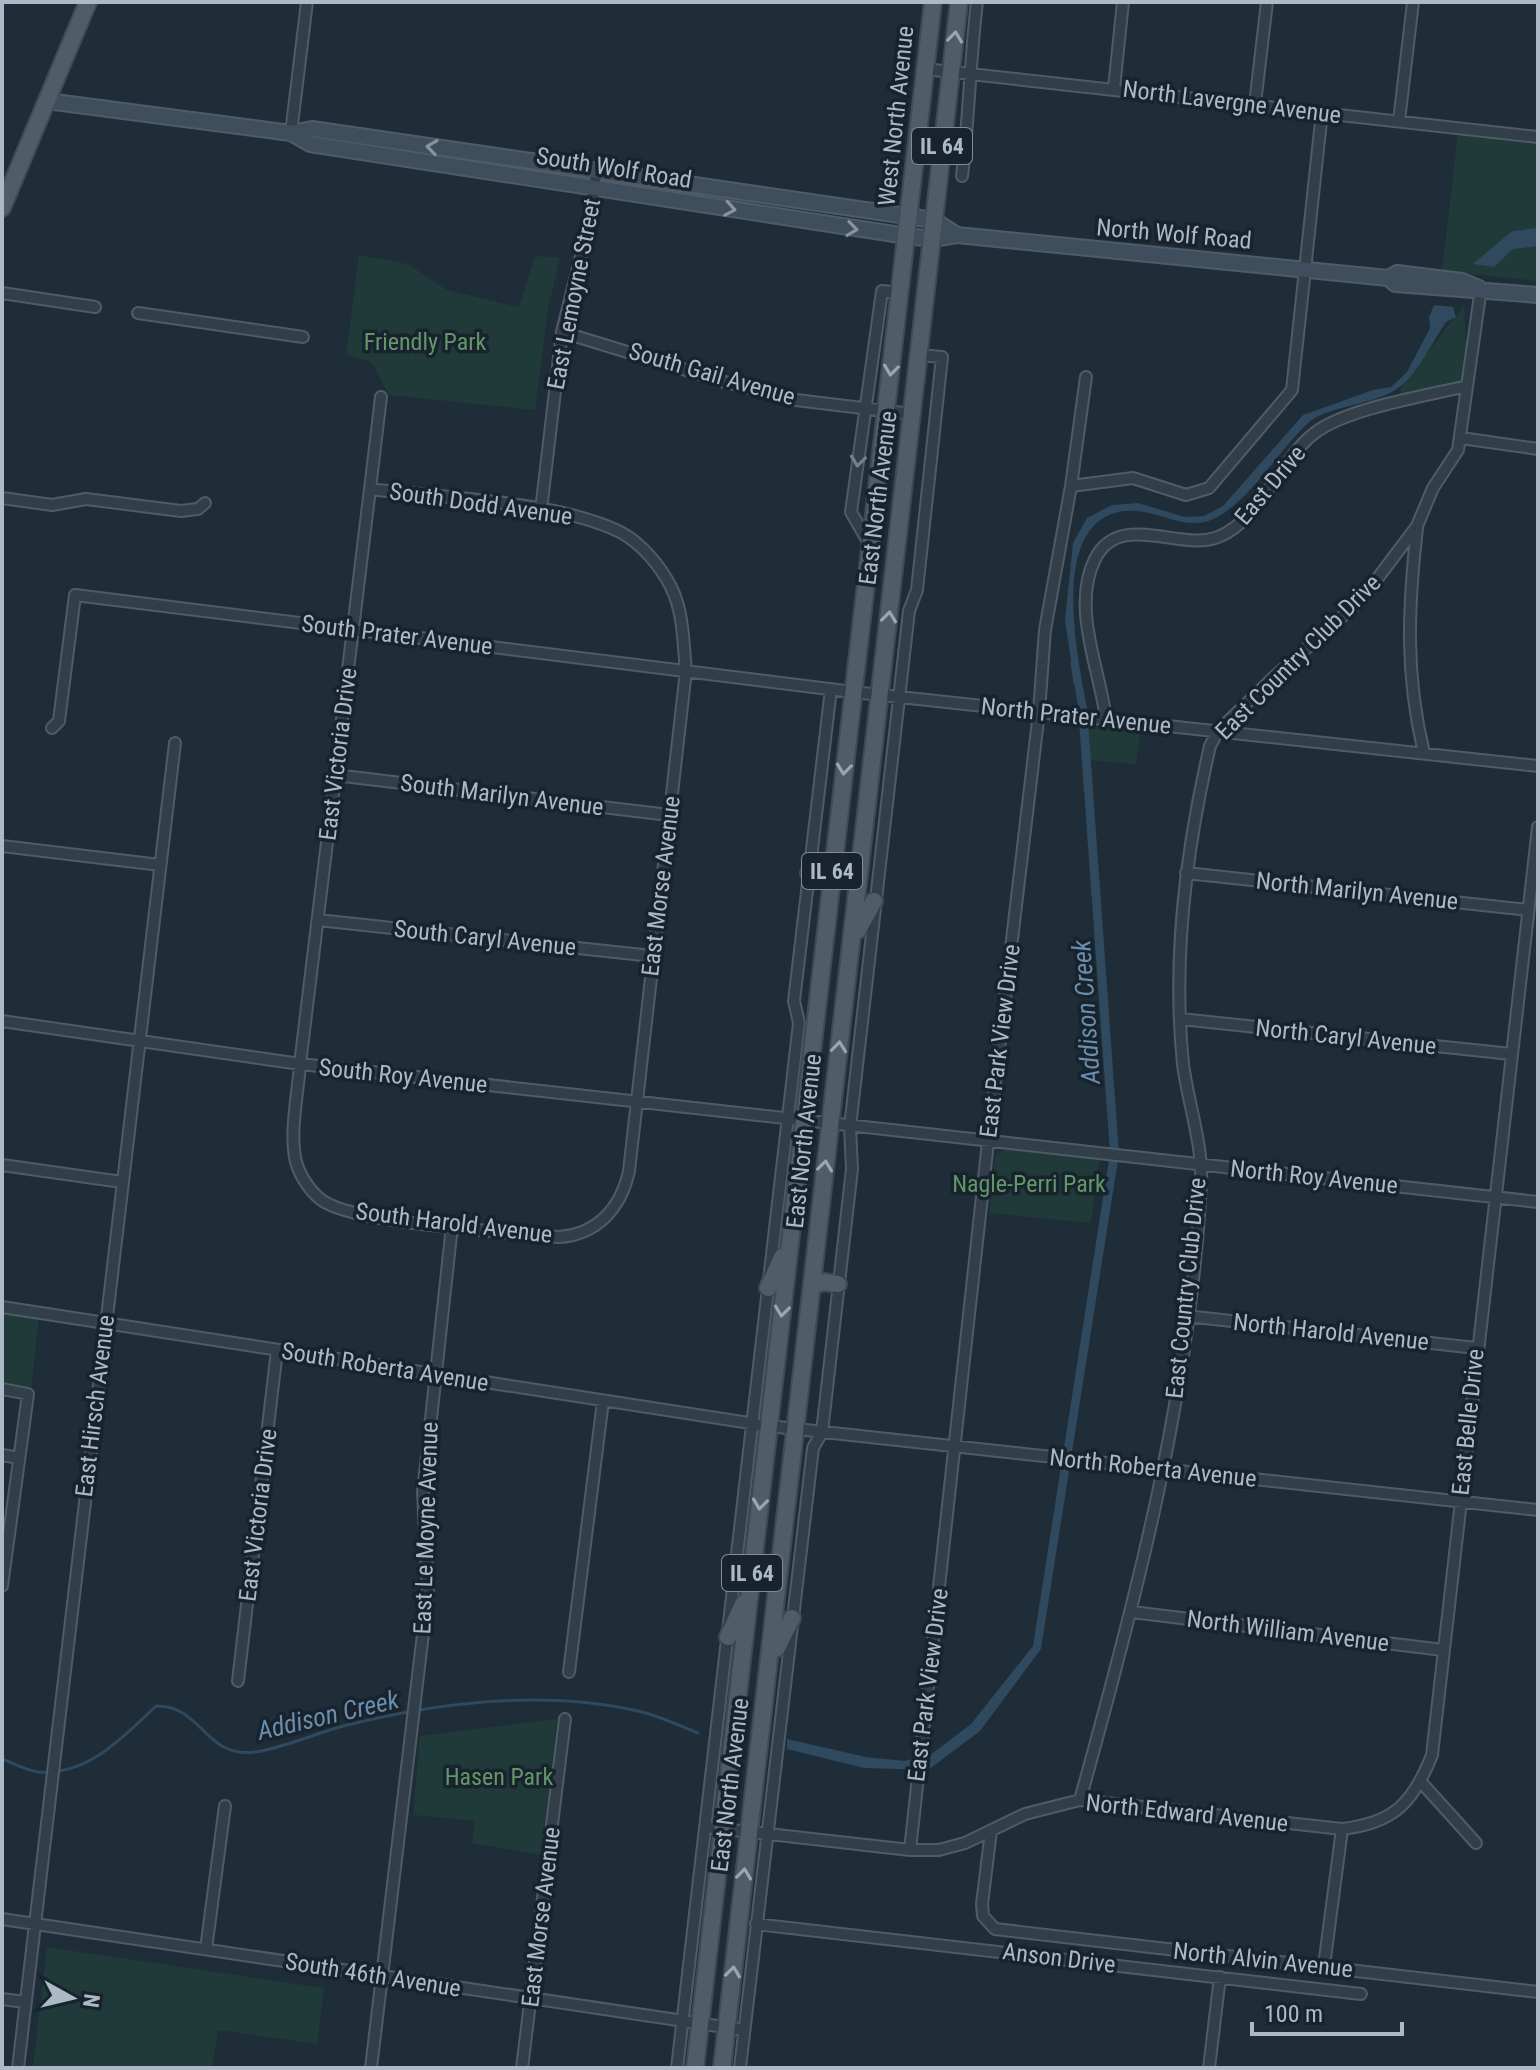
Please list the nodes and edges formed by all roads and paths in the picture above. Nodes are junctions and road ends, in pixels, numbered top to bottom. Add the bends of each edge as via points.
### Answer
1 (88, 2) edge
2 (307, 2) edge
3 (933, 2) edge
4 (959, 2) edge
5 (977, 2) edge
6 (1123, 2) edge
7 (1267, 2) edge
8 (1413, 2) edge
9 (925, 69) junction
10 (951, 72) junction
11 (971, 75) junction
12 (1114, 88) junction
13 (47, 101) junction
14 (1255, 104) junction
15 (1322, 112) junction
16 (1399, 121) junction
17 (291, 133) junction
18 (1538, 137) edge
19 (962, 176) dead end
20 (595, 180) junction
21 (2, 208) edge
22 (909, 217) junction
23 (934, 220) junction
24 (957, 235) junction
25 (907, 236) junction
26 (932, 239) junction
27 (1305, 268) junction
28 (1480, 288) junction
29 (2, 293) edge
30 (900, 293) junction
31 (1538, 295) edge
32 (95, 307) dead end
33 (138, 313) dead end
34 (562, 332) junction
35 (303, 337) dead end
36 (919, 355) junction
37 (1086, 377) dead end
38 (1467, 386) junction
39 (381, 397) dead end
40 (864, 408) junction
41 (886, 411) junction
42 (912, 414) junction
43 (1461, 438) junction
44 (1538, 449) edge
45 (1071, 486) junction
46 (370, 489) junction
47 (2, 498) edge
48 (205, 503) dead end
49 (541, 510) junction
50 (1417, 526) junction
51 (871, 547) junction
52 (353, 630) junction
53 (686, 671) junction
54 (831, 689) junction
55 (853, 692) junction
56 (880, 695) junction
57 (898, 697) junction
58 (1039, 712) junction
59 (1106, 719) junction
60 (52, 728) dead end
61 (1218, 731) junction
62 (175, 743) dead end
63 (1424, 753) junction
64 (1538, 766) edge
65 (335, 775) junction
66 (669, 815) junction
67 (1538, 827) edge
68 (2, 846) edge
69 (160, 865) junction
70 (809, 873) junction
71 (1186, 873) junction
72 (832, 876) junction
73 (874, 901) junction
74 (1528, 910) junction
75 (318, 920) junction
76 (850, 950) junction
77 (652, 956) junction
78 (1181, 1019) junction
79 (2, 1021) edge
80 (138, 1042) junction
81 (1511, 1054) junction
82 (300, 1064) junction
83 (638, 1102) junction
84 (796, 1121) junction
85 (830, 1125) junction
86 (850, 1127) junction
87 (988, 1142) junction
88 (2, 1165) edge
89 (1199, 1165) junction
90 (122, 1182) junction
91 (1495, 1197) junction
92 (1538, 1202) edge
93 (452, 1226) junction
94 (791, 1233) junction
95 (838, 1284) junction
96 (812, 1286) junction
97 (768, 1288) junction
98 (2, 1307) edge
99 (1186, 1316) junction
100 (105, 1323) junction
101 (1476, 1348) junction
102 (277, 1350) junction
103 (433, 1374) junction
104 (2, 1389) edge
105 (603, 1401) junction
106 (761, 1425) junction
107 (795, 1429) junction
108 (822, 1432) junction
109 (956, 1447) junction
110 (2, 1455) edge
111 (19, 1458) junction
112 (1164, 1469) junction
113 (1460, 1502) junction
114 (1538, 1510) edge
115 (6, 1525) edge
116 (2, 1586) edge
117 (750, 1588) junction
118 (1132, 1612) junction
119 (792, 1618) junction
120 (728, 1637) junction
121 (1443, 1650) junction
122 (569, 1672) dead end
123 (768, 1672) junction
124 (238, 1681) dead end
125 (565, 1719) dead end
126 (1421, 1782) junction
127 (1080, 1800) junction
128 (225, 1806) dead end
129 (706, 1827) junction
130 (723, 1829) junction
131 (1342, 1829) junction
132 (991, 1831) junction
133 (758, 1833) junction
134 (1476, 1843) dead end
135 (910, 1850) junction
136 (2, 1919) edge
137 (34, 1923) junction
138 (756, 1924) junction
139 (206, 1949) junction
140 (1324, 1966) junction
141 (382, 1976) junction
142 (1220, 1977) junction
143 (1538, 1992) edge
144 (1361, 1994) dead end
145 (531, 1998) junction
146 (2, 1999) edge
147 (25, 2002) junction
148 (683, 2021) junction
149 (700, 2024) junction
150 (735, 2029) junction
151 (18, 2068) edge
152 (371, 2068) edge
153 (522, 2068) edge
154 (677, 2068) edge
155 (695, 2068) edge
156 (722, 2068) edge
157 (740, 2068) edge
158 (1209, 2068) edge

1 - 13 main road
2 - 17 street
3 - 9 main road, West North Avenue / IL 64
10 -> 4 main road, West North Avenue / IL 64
5 - 11 street
6 - 12 street
7 - 14 street
8 - 16 street
9 - 10 street, North Lavergne Avenue
9 - 22 main road, West North Avenue / IL 64
10 - 11 street, North Lavergne Avenue
10 - 23 main road, West North Avenue / IL 64
11 - 12 street, North Lavergne Avenue
11 - 19 street
12 - 14 street, North Lavergne Avenue
13 - 17 main road, South Wolf Road
13 - 21 main road
14 - 15 street, North Lavergne Avenue
15 - 16 street, North Lavergne Avenue
15 - 27 street
16 - 18 street, North Lavergne Avenue
17 - 20 main road, South Wolf Road via 312,129
20 - 22 main road, South Wolf Road
20 -> 25 main road, South Wolf Road
20 - 34 street, East Lemoyne Street
22 - 23 main road, South Wolf Road
22 - 25 main road, West North Avenue / IL 64
23 - 24 main road, North Wolf Road
23 - 26 main road, East North Avenue / IL 64
24 - 26 main road, North Wolf Road
24 - 27 main road, North Wolf Road
25 - 26 main road, South Wolf Road
25 - 30 main road, East North Avenue / IL 64
26 - 36 main road, East North Avenue / IL 64
27 - 28 main road, North Wolf Road via 1461,292
27 - 45 street via 1292,390 1215,483 1186,495 1133,478
28 - 31 main road, North Wolf Road
28 - 38 street, East Country Club Drive
29 - 32 street
30 - 40 street via 882,291
30 -> 41 main road, East North Avenue / IL 64
33 - 35 street
34 - 40 street, South Gail Avenue via 796,400
34 - 49 street, East Lemoyne Street
36 - 42 main road, East North Avenue / IL 64
36 - 57 street, East North Avenue via 942,357 917,590 909,611
37 - 45 street, East Park View Drive
38 - 43 street, East Country Club Drive
38 - 59 street, East Drive via 1341,419 1317,431 1240,523 1220,537 1132,535 1106,544 1095,557 1087,595
39 - 46 street, East Victoria Drive
40 - 41 street, South Gail Avenue
40 -> 51 street via 851,512
41 - 42 street, South Gail Avenue
41 - 51 main road, East North Avenue / IL 64
56 -> 42 main road, East North Avenue / IL 64
43 - 44 street
43 - 50 street, East Country Club Drive
45 - 58 street, East Park View Drive via 1045,630
46 - 49 street, South Dodd Avenue
46 - 52 street, East Victoria Drive
47 - 48 street via 52,505 86,499 181,511
49 - 53 street, South Dodd Avenue via 625,534 654,560 680,612
50 - 61 street, East Country Club Drive via 1341,620
50 - 63 street via 1409,675
51 - 55 main road, East North Avenue / IL 64
52 - 53 street, South Prater Avenue
52 - 60 street, South Prater Avenue via 75,595 59,721
52 - 65 street, East Victoria Drive
53 - 54 street, South Prater Avenue
53 - 66 street, East Morse Avenue
54 - 55 street, South Prater Avenue
54 - 70 street, East North Avenue
55 - 56 street, North Prater Avenue
55 -> 72 main road, East North Avenue / IL 64
56 - 57 street, North Prater Avenue
56 - 76 main road, East North Avenue / IL 64
57 - 58 street, North Prater Avenue
57 - 73 street, East North Avenue
58 - 59 street, North Prater Avenue
58 - 87 street, East Park View Drive
59 - 61 street, North Prater Avenue
61 - 63 street, North Prater Avenue
61 - 71 street, East Country Club Drive via 1207,759
62 - 69 street, East Hirsch Avenue
63 - 64 street, North Prater Avenue
65 - 66 street, South Marilyn Avenue
65 - 75 street, East Victoria Drive
66 - 77 street, East Morse Avenue
67 - 74 street, East Belle Drive
68 - 69 street
69 - 80 street, East Hirsch Avenue
70 - 72 main road
70 - 84 street, East North Avenue via 794,1001 799,1023
71 - 74 street, North Marilyn Avenue
71 - 78 street, East Country Club Drive
72 - 84 main road, East North Avenue / IL 64
73 - 76 main road
73 - 86 street, East North Avenue
74 - 81 street, East Belle Drive
75 - 77 street, South Caryl Avenue
75 - 82 street, East Victoria Drive
85 -> 76 main road, East North Avenue / IL 64
77 - 83 street, East Morse Avenue
78 - 81 street, North Caryl Avenue
78 - 89 street, East Country Club Drive
79 - 80 street, South Roy Avenue
80 - 82 street, South Roy Avenue
80 - 90 street, East Hirsch Avenue
81 - 91 street, East Belle Drive
82 - 83 street, South Roy Avenue
82 - 93 street, South Harold Avenue via 294,1144 296,1163 312,1190 356,1214
83 - 84 street, South Roy Avenue
83 - 93 street, South Harold Avenue via 624,1190 595,1226 558,1237
84 - 85 street, North Roy Avenue
84 - 94 main road, East North Avenue / IL 64
84 - 97 street, East North Avenue
85 - 86 street, North Roy Avenue
96 -> 85 main road, East North Avenue / IL 64
86 - 87 street, North Roy Avenue
86 - 95 street, East North Avenue via 852,1169
87 - 89 street, North Roy Avenue
87 - 109 street, East Park View Drive
88 - 90 street
89 - 91 street, North Roy Avenue
89 - 99 street, East Country Club Drive
90 - 100 street, East Hirsch Avenue
91 - 92 street, North Roy Avenue
91 - 101 street, East Belle Drive
93 - 103 street, East Le Moyne Avenue
94 - 97 main road
94 -> 106 main road, East North Avenue / IL 64
95 - 96 main road
95 - 108 street, East North Avenue
96 - 107 main road, East North Avenue / IL 64
97 - 106 street, East North Avenue
98 - 100 street, South Roberta Avenue
99 - 101 street, North Harold Avenue
99 - 112 street, East Country Club Drive
100 - 102 street, South Roberta Avenue
100 - 137 street, East Hirsch Avenue
101 - 113 street, East Belle Drive
102 - 103 street, South Roberta Avenue
102 - 124 street, East Victoria Drive
103 - 105 street, South Roberta Avenue
103 - 141 street, East Le Moyne Avenue via 422,1516 428,1592
104 - 111 street via 28,1394
105 - 106 street, South Roberta Avenue
105 - 122 street
106 - 107 street, North Roberta Avenue
106 -> 117 main road, East North Avenue / IL 64
106 - 120 street, East North Avenue
107 - 108 street, North Roberta Avenue
107 - 123 main road, East North Avenue / IL 64
108 - 109 street, North Roberta Avenue
108 - 119 street, East North Avenue via 813,1448
109 - 112 street, North Roberta Avenue
109 - 135 street, East Park View Drive
110 - 111 street
111 - 115 street
112 - 113 street, North Roberta Avenue
112 - 118 street, East Country Club Drive
113 - 114 street, North Roberta Avenue
113 - 121 street, East Belle Drive
115 - 116 street
117 - 120 main road
117 - 130 main road, East North Avenue / IL 64
118 - 121 street, North William Avenue
118 - 127 street, East Country Club Drive
119 - 123 main road
119 - 133 street, East North Avenue
120 - 129 street, East North Avenue
121 - 126 street, East Belle Drive via 1432,1755
123 - 133 main road, East North Avenue / IL 64 via 757,1763
125 - 145 street, East Morse Avenue
126 - 131 street, East Belle Drive via 1390,1816 1369,1826
126 - 134 street
127 - 131 street, North Edward Avenue
127 - 132 street, North Edward Avenue via 1025,1814
128 - 139 street
129 - 130 street, North Edward Avenue
129 - 148 street, East North Avenue
130 - 133 street, North Edward Avenue
130 - 149 main road, East North Avenue / IL 64
131 - 140 street
132 - 135 street, North Edward Avenue via 939,1850
132 - 140 street, North Alvin Avenue via 982,1904 988,1925 1003,1931
133 - 135 street, North Edward Avenue
133 - 138 street, East North Avenue
150 -> 133 main road, East North Avenue / IL 64
136 - 137 street, South 46th Avenue
137 - 139 street, South 46th Avenue
137 - 147 street, East Hirsch Avenue
138 - 142 street, Anson Drive
138 - 150 street, East North Avenue
139 - 141 street, South 46th Avenue
140 - 143 street, North Alvin Avenue
141 - 145 street, South 46th Avenue
141 - 152 street, East Le Moyne Avenue
142 - 144 street, Anson Drive
142 - 158 street
145 - 148 street, South 46th Avenue
145 - 153 street, East Morse Avenue
146 - 147 street
147 - 151 street, East Hirsch Avenue
148 - 149 street, South 46th Avenue
148 - 154 street, East North Avenue
149 - 150 street, South 46th Avenue
149 - 155 main road, East North Avenue / IL 64
150 - 156 main road, East North Avenue / IL 64
150 - 157 street, East North Avenue

